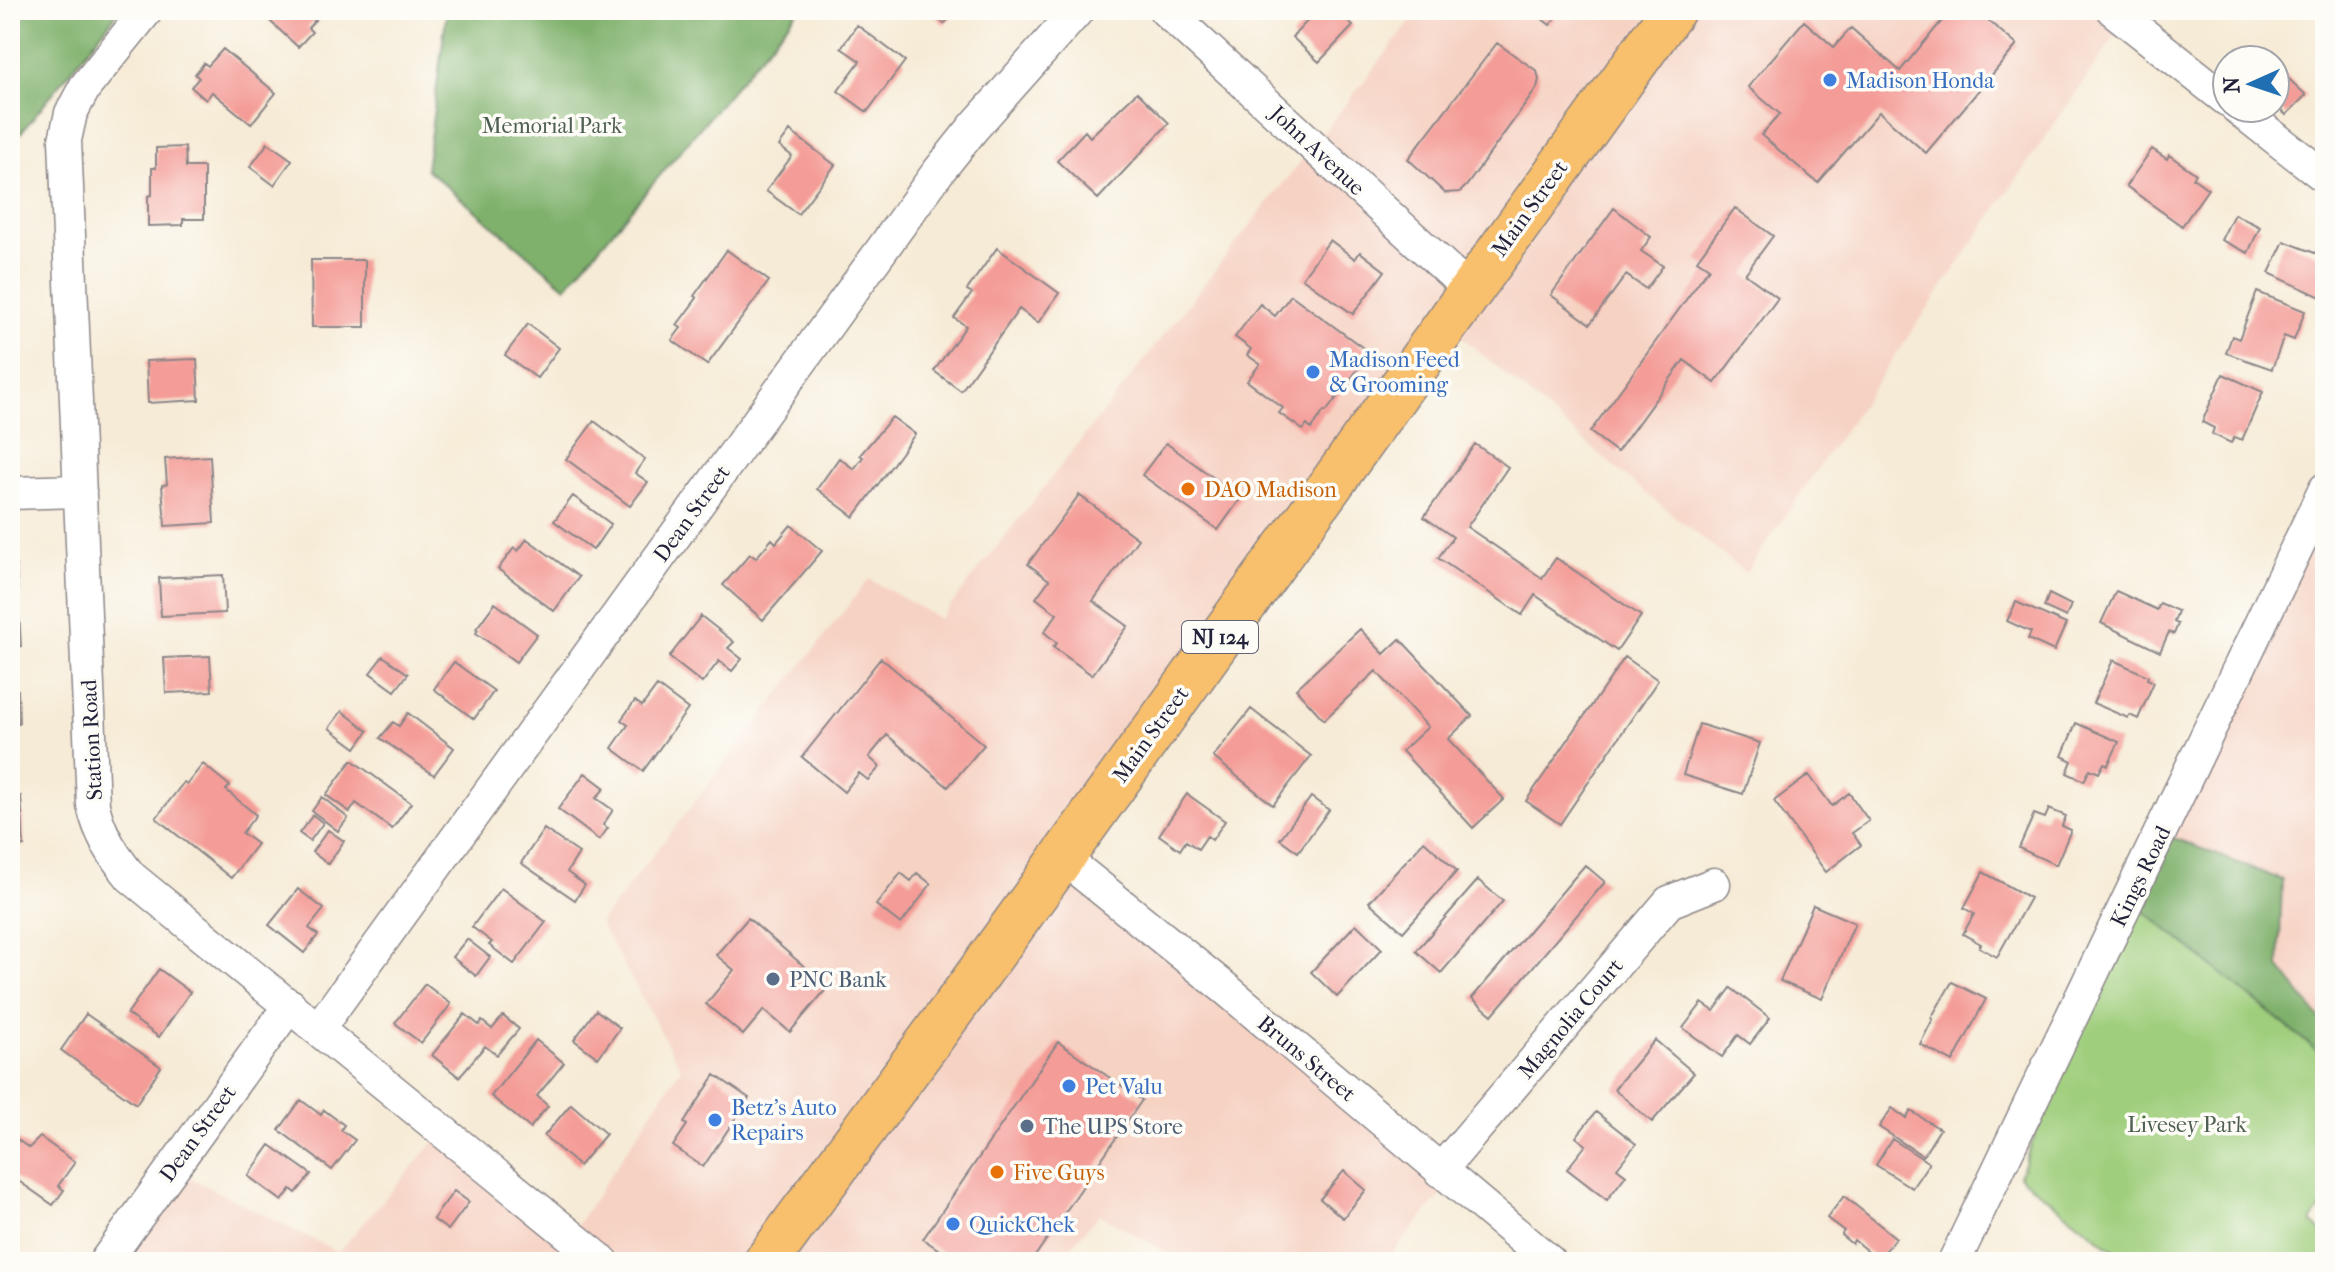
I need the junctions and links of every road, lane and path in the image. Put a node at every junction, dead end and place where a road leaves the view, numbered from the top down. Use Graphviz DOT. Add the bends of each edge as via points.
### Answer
graph roads {
  1 [pos="147,10"];
  2 [pos="1078,10"];
  3 [pos="1165,10"];
  4 [pos="1673,10"];
  5 [pos="2113,10"];
  6 [pos="2211,87"];
  7 [pos="2257,124"];
  8 [pos="2325,177"];
  9 [pos="1470,290"];
  10 [pos="2325,489"];
  11 [pos="80,491"];
  12 [pos="10,493"];
  13 [pos="1062,857"];
  14 [pos="1714,884"];
  15 [pos="290,1005"];
  16 [pos="319,1028"];
  17 [pos="1440,1171"];
  18 [pos="105,1262"];
  19 [pos="603,1262"];
  20 [pos="766,1262"];
  21 [pos="1550,1262"];
  22 [pos="1954,1262"];
  1 -- 11 [label="street, Station Road" via="85,87 65,140"];
  2 -- 16 [label="street, Dean Street" via="938,172"];
  3 -- 9 [label="street, John Avenue"];
  4 -- 9 [label="main road, Main Street / NJ 124"];
  5 -- 6 [label="street"];
  7 -- 8 [label="street"];
  9 -- 13 [label="main road, Main Street / NJ 124"];
  10 -- 22 [label="street, Kings Road"];
  11 -- 12 [label="street"];
  11 -- 15 [label="street, Station Road" via="95,818 109,850 131,877"];
  13 -- 17 [label="street, Bruns Street"];
  13 -- 20 [label="main road, Main Street / NJ 124"];
  14 -- 17 [label="street, Magnolia Court" via="1669,902"];
  15 -- 16 [label="street, Station Road"];
  15 -- 18 [label="street, Dean Street"];
  16 -- 19 [label="street, Station Road"];
  17 -- 21 [label="street, Bruns Street"];
}
